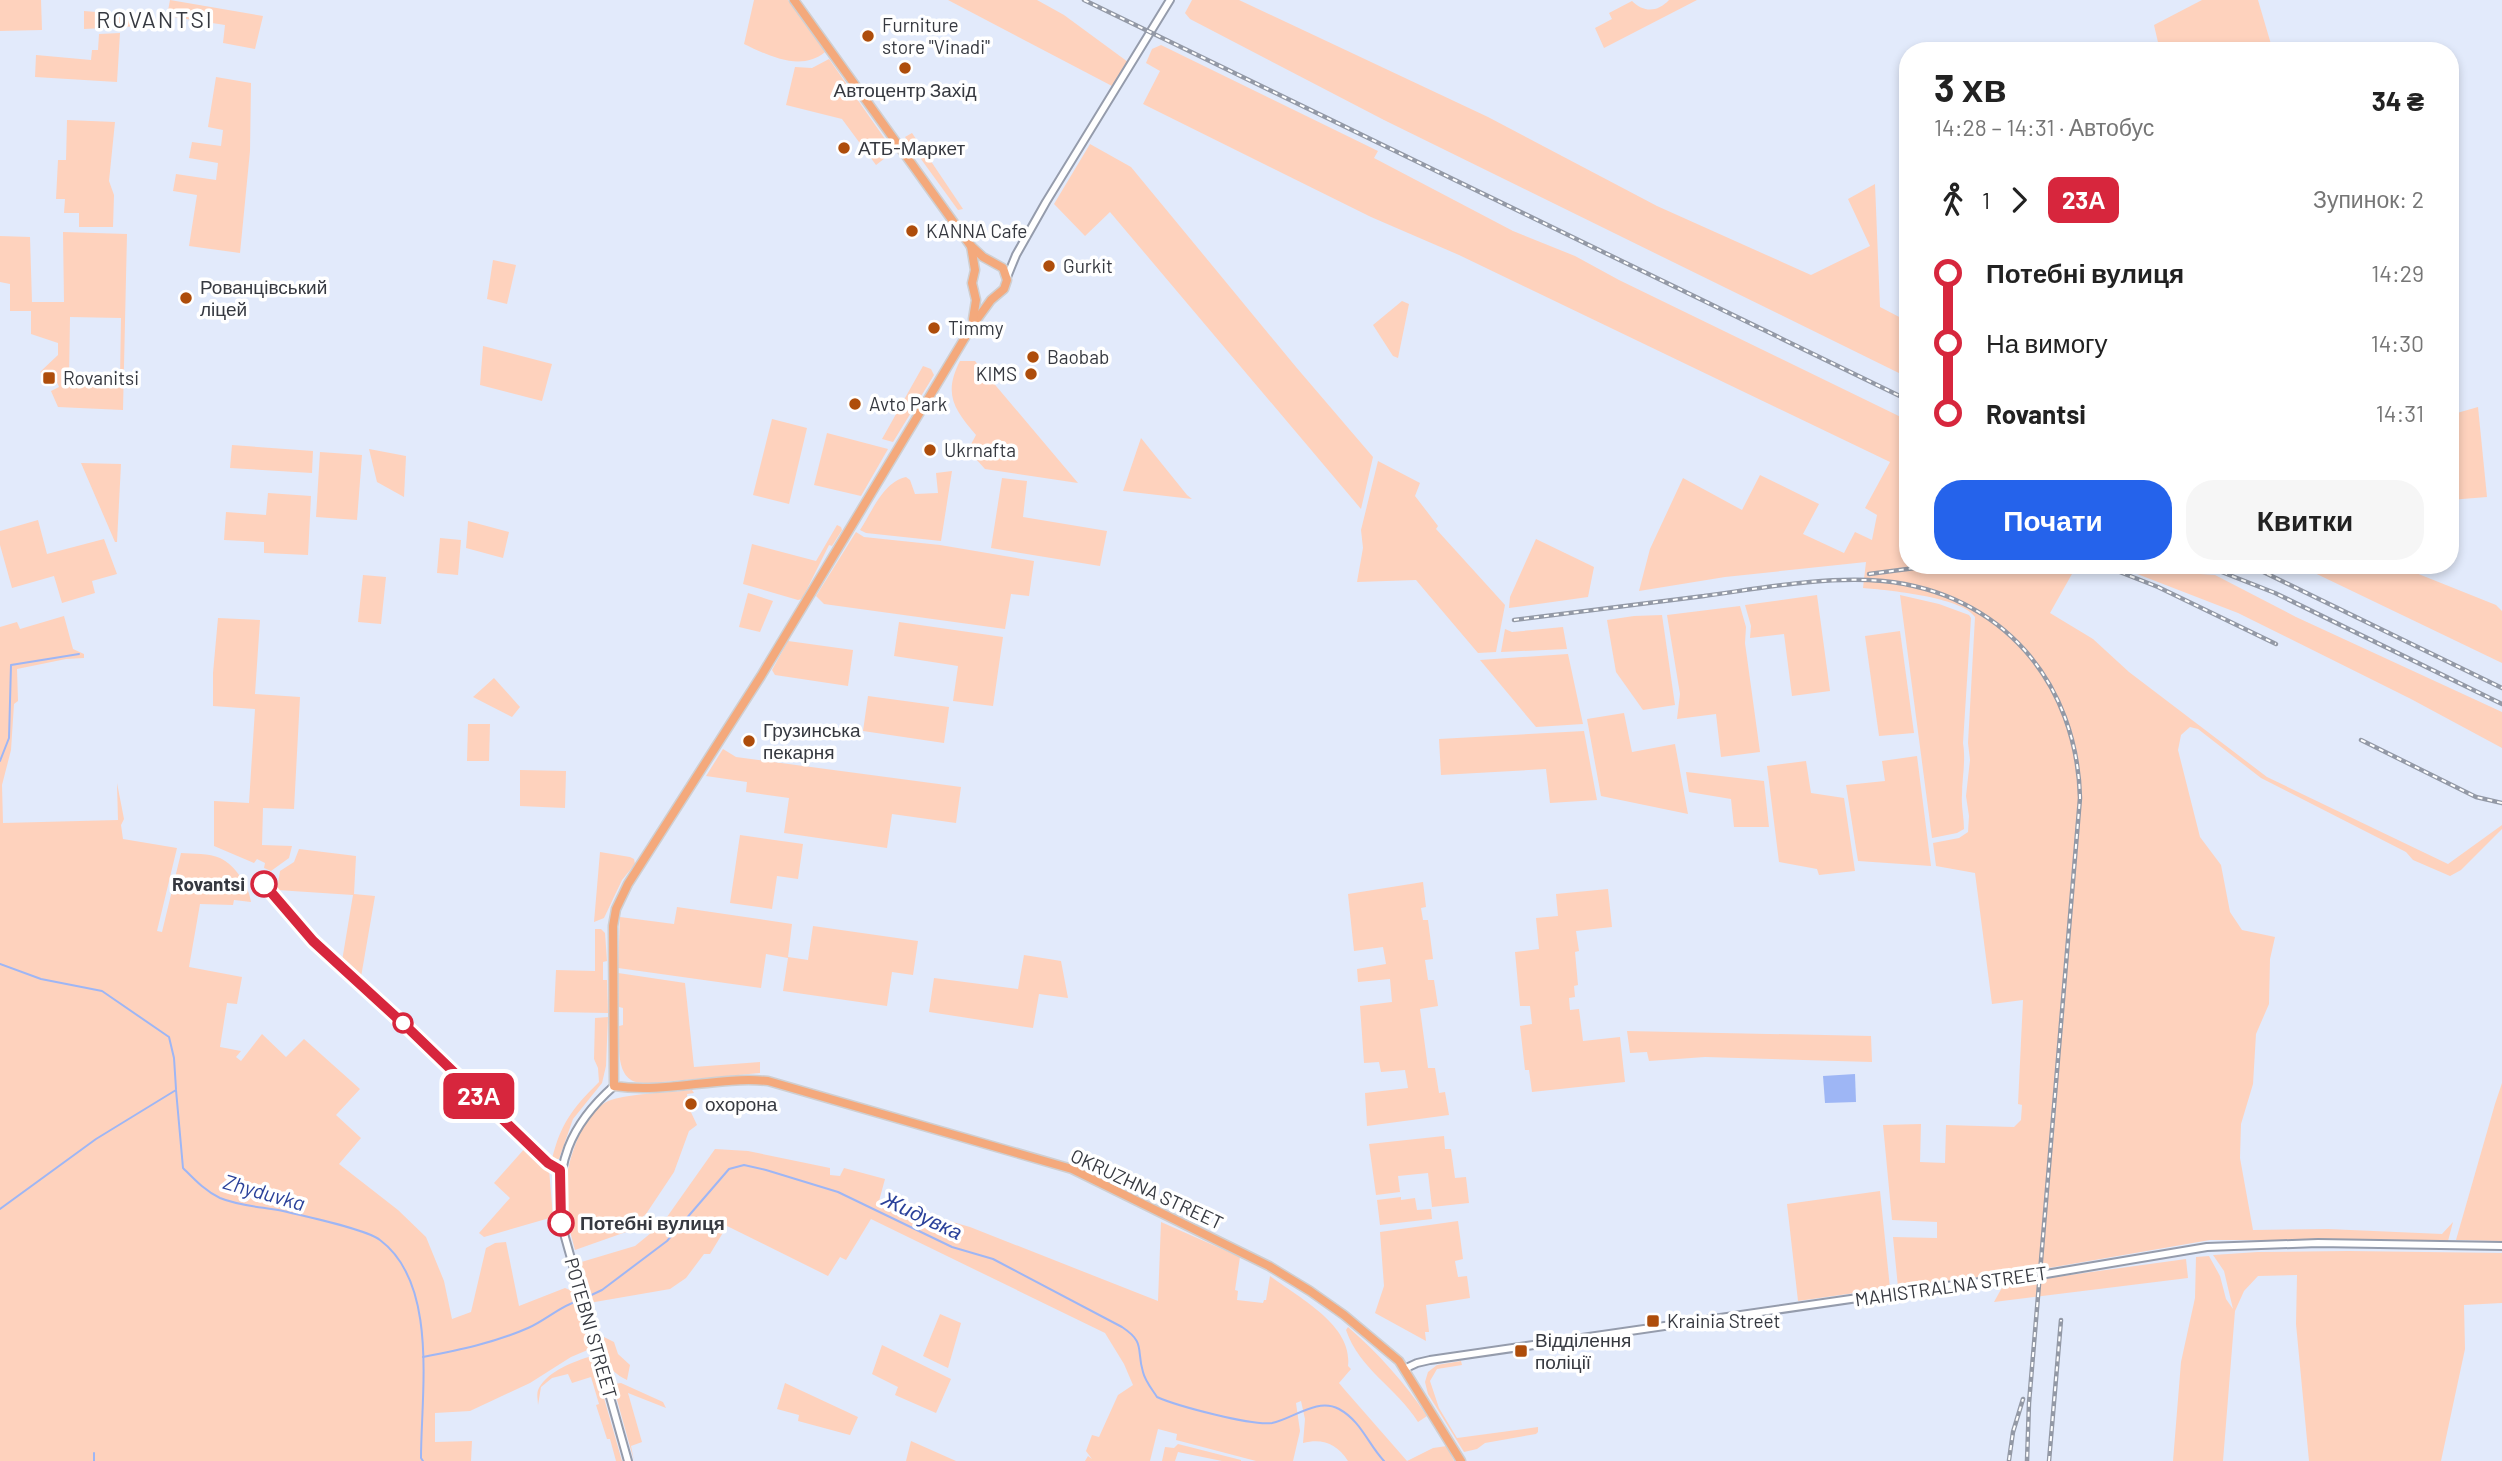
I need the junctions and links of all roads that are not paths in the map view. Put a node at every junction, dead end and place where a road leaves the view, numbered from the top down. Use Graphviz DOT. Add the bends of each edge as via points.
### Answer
graph roads {
  1 [pos="794,0"];
  2 [pos="1170,0"];
  3 [pos="970,245"];
  4 [pos="1016,255"];
  5 [pos="993,262"];
  6 [pos="975,270"];
  7 [pos="1007,277"];
  8 [pos="974,288"];
  9 [pos="996,296"];
  10 [pos="972,326"];
  11 [pos="614,1086"];
  12 [pos="2502,1246"];
  13 [pos="1404,1370"];
  14 [pos="628,1461"];
  15 [pos="1461,1461"];
  1 -- 3 [label="main road"];
  2 -- 4 [label="street"];
  3 -- 5 [label="main road"];
  3 -- 6 [label="main road"];
  4 -- 5 [label="street"];
  4 -- 7 [label="street"];
  5 -- 6 [label="main road" via="982,263"];
  5 -- 7 [label="main road"];
  6 -- 8 [label="main road"];
  7 -- 9 [label="main road"];
  8 -- 9 [label="main road" via="985,296"];
  8 -- 10 [label="main road"];
  9 -- 10 [label="main road"];
  10 -- 11 [label="main road" via="616,909"];
  11 -- 13 [label="main road, OKRUZHNA STREET" via="651,1090 731,1080 768,1081 1072,1169 1279,1272 1344,1315"];
  11 -- 14 [label="street, POTEBNI STREET" via="574,1133 560,1170 561,1223"];
  12 -- 13 [label="street, MAHISTRALNA STREET" via="2318,1243 2207,1247 2040,1275 1442,1358"];
  13 -- 15 [label="main road, OKRUZHNA STREET"];
}
